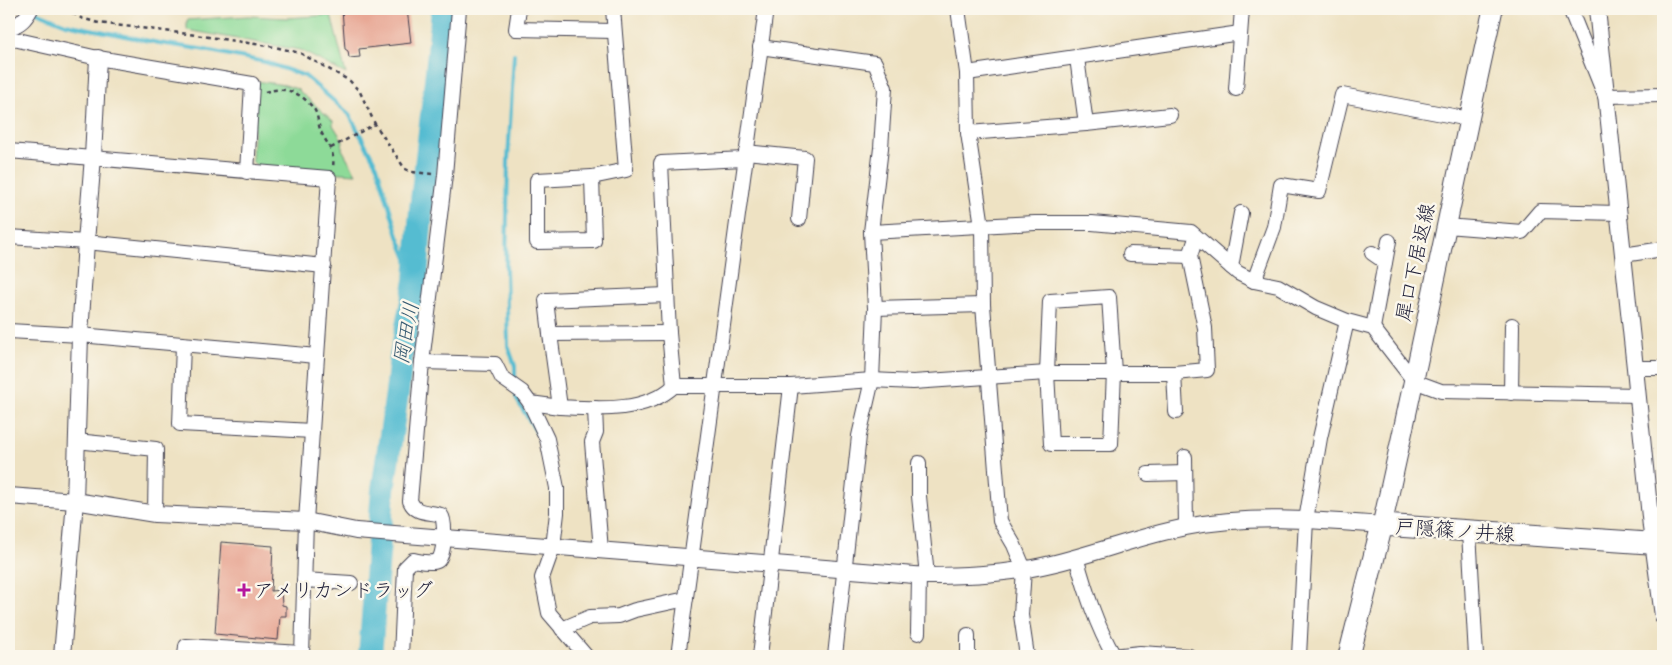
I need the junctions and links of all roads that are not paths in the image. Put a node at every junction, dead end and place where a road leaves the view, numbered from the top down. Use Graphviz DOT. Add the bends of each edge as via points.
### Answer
graph roads {
  1 [pos="459,9"];
  2 [pos="520,9"];
  3 [pos="613,9"];
  4 [pos="766,9"];
  5 [pos="958,9"];
  6 [pos="1242,9"];
  7 [pos="1493,9"];
  8 [pos="1570,9"];
  9 [pos="1596,9"];
  10 [pos="29,13"];
  11 [pos="9,27"];
  12 [pos="614,31"];
  13 [pos="1240,33"];
  14 [pos="9,38"];
  15 [pos="760,47"];
  16 [pos="98,58"];
  17 [pos="1077,58"];
  18 [pos="967,73"];
  19 [pos="1236,89"];
  20 [pos="1663,95"];
  21 [pos="1605,96"];
  22 [pos="1170,115"];
  23 [pos="1469,119"];
  24 [pos="1086,124"];
  25 [pos="968,133"];
  26 [pos="9,151"];
  27 [pos="745,155"];
  28 [pos="93,157"];
  29 [pos="246,172"];
  30 [pos="592,177"];
  31 [pos="1618,212"];
  32 [pos="1242,213"];
  33 [pos="799,219"];
  34 [pos="982,226"];
  35 [pos="1446,226"];
  36 [pos="871,232"];
  37 [pos="9,238"];
  38 [pos="1196,238"];
  39 [pos="1389,241"];
  40 [pos="86,242"];
  41 [pos="1663,249"];
  42 [pos="1372,253"];
  43 [pos="1130,254"];
  44 [pos="1623,255"];
  45 [pos="1190,256"];
  46 [pos="1385,262"];
  47 [pos="324,266"];
  48 [pos="1231,267"];
  49 [pos="1254,281"];
  50 [pos="667,295"];
  51 [pos="983,306"];
  52 [pos="875,308"];
  53 [pos="1347,321"];
  54 [pos="1512,325"];
  55 [pos="1374,328"];
  56 [pos="9,331"];
  57 [pos="669,333"];
  58 [pos="550,334"];
  59 [pos="80,335"];
  60 [pos="183,345"];
  61 [pos="317,356"];
  62 [pos="422,362"];
  63 [pos="1636,368"];
  64 [pos="1663,368"];
  65 [pos="1114,372"];
  66 [pos="1174,372"];
  67 [pos="1047,373"];
  68 [pos="988,377"];
  69 [pos="872,380"];
  70 [pos="1414,381"];
  71 [pos="674,386"];
  72 [pos="791,386"];
  73 [pos="713,387"];
  74 [pos="1511,393"];
  75 [pos="1638,395"];
  76 [pos="530,403"];
  77 [pos="560,407"];
  78 [pos="595,408"];
  79 [pos="1176,412"];
  80 [pos="312,432"];
  81 [pos="76,441"];
  82 [pos="1185,457"];
  83 [pos="919,462"];
  84 [pos="1186,473"];
  85 [pos="1148,474"];
  86 [pos="9,496"];
  87 [pos="75,501"];
  88 [pos="155,514"];
  89 [pos="1306,520"];
  90 [pos="306,521"];
  91 [pos="1382,525"];
  92 [pos="1186,527"];
  93 [pos="1469,532"];
  94 [pos="444,538"];
  95 [pos="1658,543"];
  96 [pos="552,546"];
  97 [pos="601,550"];
  98 [pos="1076,557"];
  99 [pos="692,558"];
  100 [pos="770,564"];
  101 [pos="844,570"];
  102 [pos="1024,570"];
  103 [pos="923,576"];
  104 [pos="304,580"];
  105 [pos="351,582"];
  106 [pos="686,600"];
  107 [pos="1663,616"];
  108 [pos="562,630"];
  109 [pos="918,633"];
  110 [pos="968,636"];
  111 [pos="302,655"];
  112 [pos="62,656"];
  113 [pos="185,656"];
  114 [pos="401,656"];
  115 [pos="586,656"];
  116 [pos="678,656"];
  117 [pos="760,656"];
  118 [pos="835,656"];
  119 [pos="968,656"];
  120 [pos="1026,656"];
  121 [pos="1114,656"];
  122 [pos="1189,656"];
  123 [pos="1299,656"];
  124 [pos="1349,656"];
  125 [pos="1476,656"];
  1 -- 62 [label="street" via="445,175"];
  2 -- 12 [label="street" via="516,29"];
  3 -- 12 [label="street"];
  4 -- 15 [label="street"];
  5 -- 18 [label="street"];
  6 -- 13 [label="street"];
  7 -- 23 [label="main road, 犀口下居返線"];
  8 -- 21 [label="street"];
  9 -- 21 [label="street"];
  10 -- 11 [label="street" via="19,24"];
  12 -- 30 [label="street" via="626,170"];
  13 -- 17 [label="street"];
  13 -- 19 [label="street"];
  14 -- 16 [label="street"];
  15 -- 27 [label="street"];
  15 -- 36 [label="street" via="876,63 885,88"];
  16 -- 28 [label="street"];
  16 -- 29 [label="street" via="252,84"];
  17 -- 18 [label="street"];
  17 -- 24 [label="street"];
  18 -- 25 [label="street"];
  20 -- 21 [label="street"];
  21 -- 31 [label="street"];
  22 -- 24 [label="street"];
  23 -- 35 [label="main road, 犀口下居返線"];
  23 -- 49 [label="street" via="1342,95 1318,191 1281,185 1274,227"];
  24 -- 25 [label="street"];
  25 -- 34 [label="street"];
  26 -- 28 [label="street"];
  27 -- 33 [label="street" via="805,158"];
  27 -- 50 [label="street" via="661,164"];
  27 -- 73 [label="street"];
  28 -- 29 [label="street"];
  28 -- 40 [label="street"];
  29 -- 47 [label="street" via="329,178"];
  30 -- 30 [label="street" via="537,180 538,242 594,241"];
  31 -- 35 [label="street" via="1540,211 1522,232"];
  31 -- 44 [label="street"];
  32 -- 48 [label="street"];
  34 -- 36 [label="street"];
  34 -- 38 [label="street" via="1092,223 1191,232"];
  34 -- 51 [label="street"];
  35 -- 70 [label="main road, 犀口下居返線"];
  36 -- 52 [label="street"];
  37 -- 40 [label="street"];
  38 -- 45 [label="street"];
  38 -- 48 [label="street"];
  39 -- 46 [label="street"];
  40 -- 47 [label="street"];
  40 -- 59 [label="street"];
  41 -- 44 [label="street"];
  42 -- 46 [label="street"];
  43 -- 45 [label="street"];
  44 -- 63 [label="street"];
  45 -- 66 [label="street" via="1205,328 1207,370"];
  46 -- 55 [label="street"];
  47 -- 61 [label="street"];
  48 -- 49 [label="street"];
  49 -- 53 [label="street" via="1278,286"];
  50 -- 57 [label="street"];
  50 -- 58 [label="street" via="546,300"];
  51 -- 52 [label="street"];
  51 -- 68 [label="street"];
  52 -- 69 [label="street"];
  53 -- 55 [label="street"];
  53 -- 89 [label="street" via="1320,438"];
  54 -- 74 [label="street"];
  55 -- 70 [label="street"];
  56 -- 59 [label="street"];
  57 -- 58 [label="street"];
  57 -- 71 [label="street"];
  58 -- 77 [label="street"];
  59 -- 60 [label="street"];
  59 -- 81 [label="street"];
  60 -- 61 [label="street"];
  60 -- 80 [label="street" via="180,424"];
  61 -- 80 [label="street"];
  62 -- 76 [label="street" via="495,364 502,378 522,392"];
  62 -- 94 [label="street" via="410,501 418,511 441,515 445,523"];
  63 -- 64 [label="street"];
  63 -- 75 [label="street"];
  65 -- 66 [label="street"];
  65 -- 67 [label="street"];
  65 -- 67 [label="street" via="1111,444 1051,444"];
  65 -- 67 [label="street" via="1109,297 1050,301"];
  66 -- 79 [label="street"];
  67 -- 68 [label="street"];
  68 -- 69 [label="street" via="913,382"];
  68 -- 102 [label="street" via="1000,521"];
  69 -- 72 [label="street"];
  69 -- 101 [label="street" via="859,436"];
  70 -- 74 [label="street" via="1441,391"];
  70 -- 91 [label="main road, 犀口下居返線"];
  71 -- 73 [label="street"];
  71 -- 78 [label="street" via="653,400 629,406"];
  72 -- 73 [label="street"];
  72 -- 100 [label="street"];
  73 -- 99 [label="street"];
  74 -- 75 [label="street"];
  75 -- 95 [label="street"];
  76 -- 77 [label="street"];
  76 -- 96 [label="street" via="547,439 557,488"];
  77 -- 78 [label="street"];
  78 -- 97 [label="street" via="596,432 592,442"];
  80 -- 90 [label="street"];
  81 -- 87 [label="street"];
  81 -- 88 [label="street" via="156,449"];
  82 -- 84 [label="street"];
  83 -- 103 [label="street"];
  84 -- 85 [label="street"];
  84 -- 92 [label="street"];
  86 -- 87 [label="street"];
  87 -- 88 [label="street"];
  87 -- 112 [label="street"];
  88 -- 90 [label="street"];
  89 -- 91 [label="street"];
  89 -- 92 [label="street" via="1230,521"];
  89 -- 123 [label="street"];
  90 -- 94 [label="street" via="356,531"];
  90 -- 104 [label="street"];
  91 -- 93 [label="main road, 戸隠篠ノ井線"];
  91 -- 124 [label="main road, 戸隠篠ノ井線"];
  92 -- 98 [label="street"];
  93 -- 95 [label="main road, 戸隠篠ノ井線"];
  93 -- 125 [label="street"];
  94 -- 96 [label="street"];
  94 -- 114 [label="street" via="441,557 437,561 413,560 405,568"];
  95 -- 107 [label="street"];
  96 -- 97 [label="street"];
  96 -- 108 [label="street" via="542,578 549,613"];
  97 -- 99 [label="street"];
  98 -- 102 [label="street"];
  98 -- 121 [label="street" via="1090,606"];
  99 -- 100 [label="street"];
  99 -- 106 [label="street"];
  100 -- 101 [label="street"];
  100 -- 117 [label="street"];
  101 -- 103 [label="street"];
  101 -- 118 [label="street"];
  102 -- 103 [label="street"];
  102 -- 120 [label="street" via="1021,615"];
  103 -- 109 [label="street"];
  104 -- 105 [label="street"];
  104 -- 111 [label="street"];
  106 -- 108 [label="street" via="619,616 590,618"];
  106 -- 116 [label="street"];
  108 -- 115 [label="street"];
  110 -- 119 [label="street"];
  111 -- 113 [label="street" via="186,646"];
  121 -- 122 [label="street" via="1140,653"];
}
